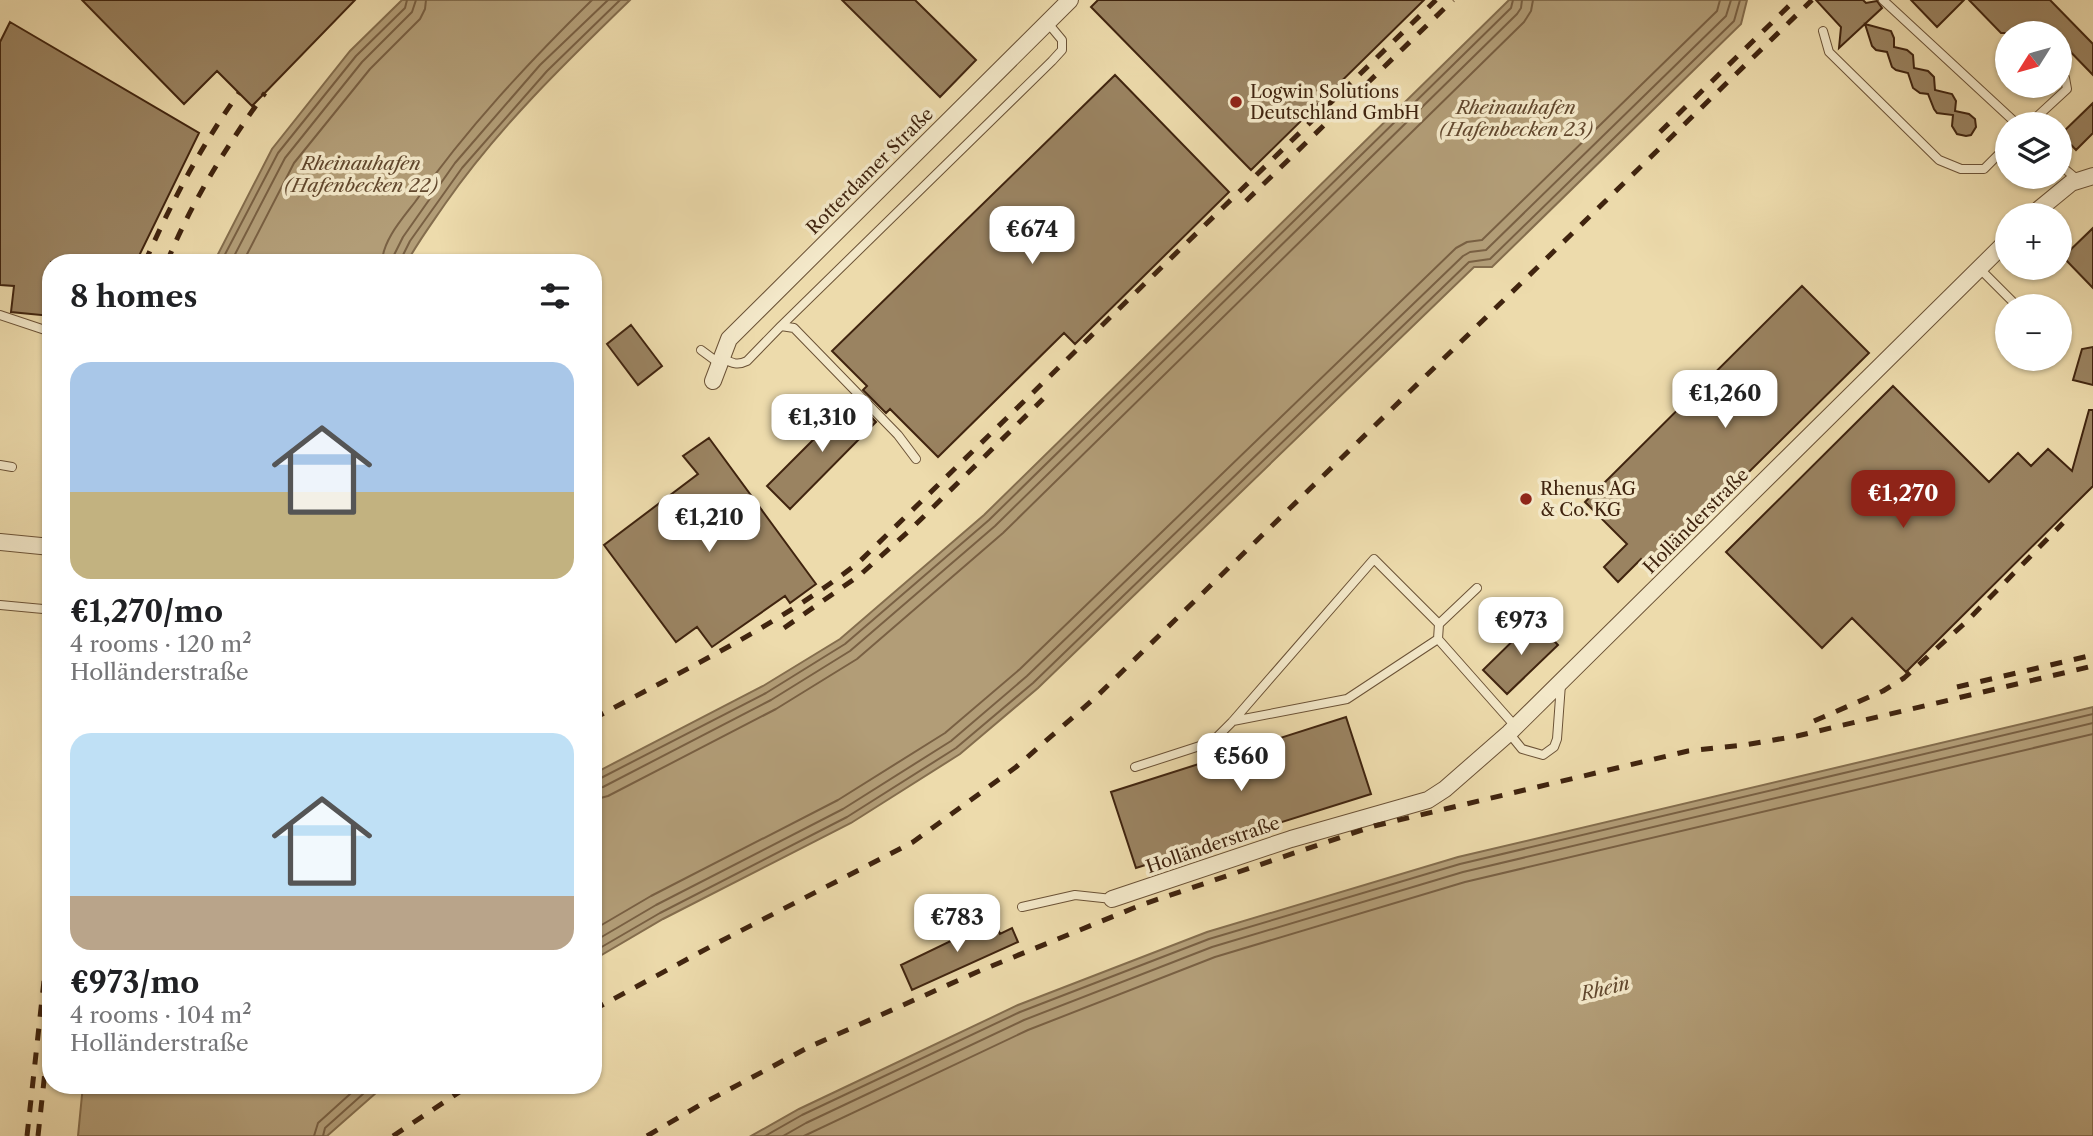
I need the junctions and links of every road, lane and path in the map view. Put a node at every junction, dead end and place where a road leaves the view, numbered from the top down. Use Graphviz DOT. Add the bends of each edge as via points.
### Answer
graph roads {
  1 [pos="1070,0"];
  2 [pos="1883,0"];
  3 [pos="1047,22"];
  4 [pos="1823,31"];
  5 [pos="2057,98"];
  6 [pos="2004,112"];
  7 [pos="2042,112"];
  8 [pos="1995,158"];
  9 [pos="2085,178"];
  10 [pos="2046,203"];
  11 [pos="1995,253"];
  12 [pos="1979,268"];
  13 [pos="2005,294"];
  14 [pos="0,315"];
  15 [pos="781,326"];
  16 [pos="42,329"];
  17 [pos="701,350"];
  18 [pos="721,361"];
  19 [pos="713,381"];
  20 [pos="916,458"];
  21 [pos="0,466"];
  22 [pos="12,467"];
  23 [pos="0,542"];
  24 [pos="42,546"];
  25 [pos="1477,588"];
  26 [pos="0,605"];
  27 [pos="42,608"];
  28 [pos="1439,624"];
  29 [pos="1438,639"];
  30 [pos="1561,682"];
  31 [pos="1233,721"];
  32 [pos="1512,730"];
  33 [pos="1135,767"];
  34 [pos="1112,899"];
  35 [pos="1022,907"];
  1 -- 3 [label="street, Rotterdamer Straße"];
  2 -- 6 [label="lane"];
  3 -- 15 [label="lane" via="1062,40 1062,50"];
  3 -- 18 [label="street, Rotterdamer Straße" via="729,339"];
  4 -- 8 [label="lane" via="1829,52 1939,160 1961,169 1984,169"];
  5 -- 7 [label="lane"];
  9 -- 10 [label="street"];
  11 -- 12 [label="street, Holländerstraße"];
  12 -- 13 [label="lane"];
  12 -- 30 [label="street, Holländerstraße"];
  14 -- 16 [label="lane"];
  15 -- 18 [label="lane" via="747,361"];
  15 -- 20 [label="lane" via="794,328 810,343"];
  17 -- 18 [label="lane"];
  18 -- 19 [label="street, Rotterdamer Straße"];
  21 -- 22 [label="lane"];
  23 -- 24 [label="street"];
  25 -- 28 [label="lane"];
  26 -- 27 [label="lane"];
  28 -- 29 [label="lane"];
  28 -- 31 [label="lane" via="1374,559"];
  29 -- 31 [label="lane" via="1347,699"];
  29 -- 32 [label="lane"];
  30 -- 32 [label="street, Holländerstraße"];
  30 -- 32 [label="lane" via="1557,739 1550,751 1543,755 1522,749"];
  31 -- 33 [label="lane" via="1212,742"];
  32 -- 34 [label="street, Holländerstraße" via="1427,800 1291,839"];
  34 -- 35 [label="lane" via="1075,895"];
}
